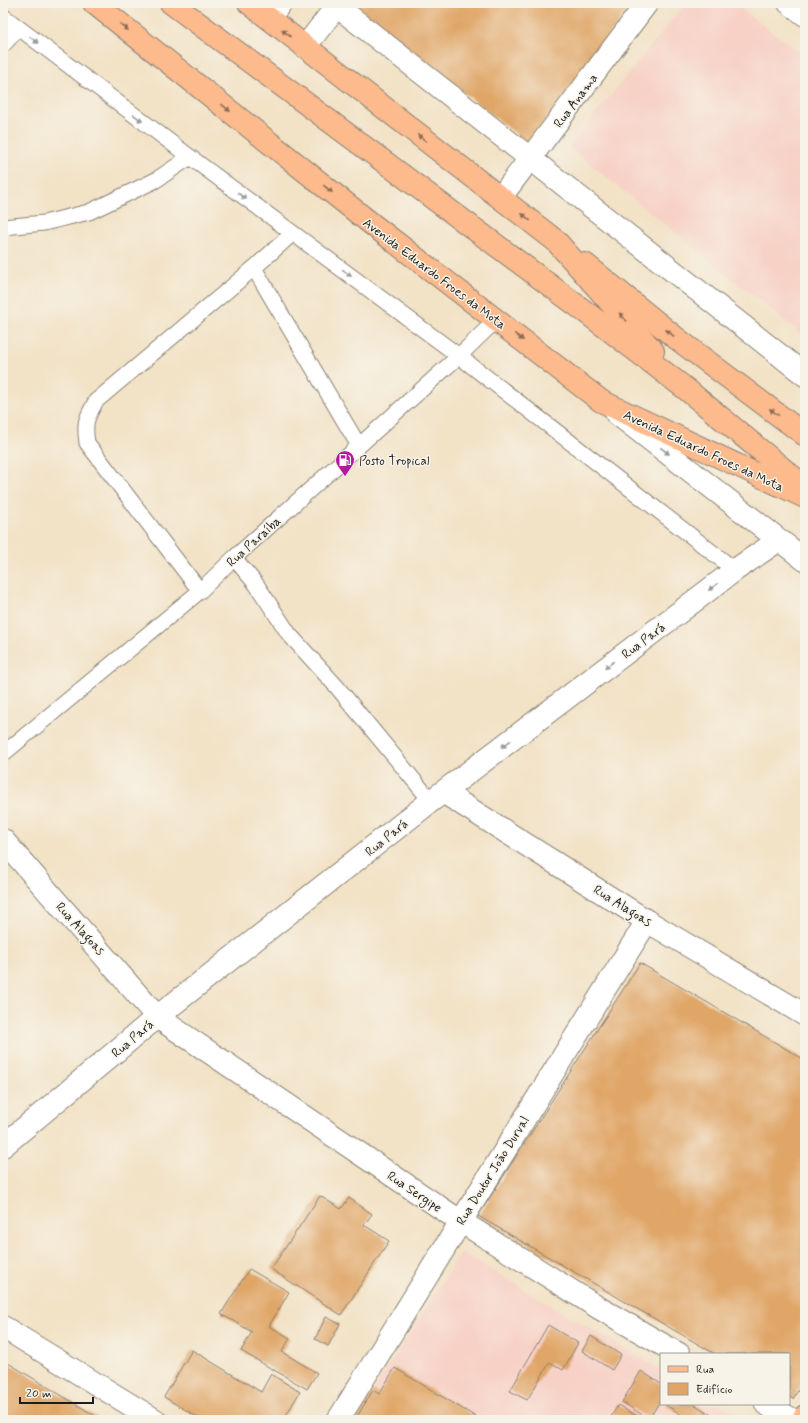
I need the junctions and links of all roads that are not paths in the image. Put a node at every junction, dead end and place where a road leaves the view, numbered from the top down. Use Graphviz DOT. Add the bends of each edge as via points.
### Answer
graph roads {
  1 [pos="94,3"];
  2 [pos="171,3"];
  3 [pos="249,3"];
  4 [pos="647,3"];
  5 [pos="789,3"];
  6 [pos="336,4"];
  7 [pos="275,11"];
  8 [pos="805,15"];
  9 [pos="3,16"];
  10 [pos="19,28"];
  11 [pos="3,45"];
  12 [pos="305,47"];
  13 [pos="190,157"];
  14 [pos="531,158"];
  15 [pos="501,197"];
  16 [pos="3,227"];
  17 [pos="293,233"];
  18 [pos="556,241"];
  19 [pos="254,268"];
  20 [pos="496,320"];
  21 [pos="459,356"];
  22 [pos="805,375"];
  23 [pos="686,389"];
  24 [pos="601,401"];
  25 [pos="805,435"];
  26 [pos="359,446"];
  27 [pos="805,487"];
  28 [pos="805,497"];
  29 [pos="779,540"];
  30 [pos="234,558"];
  31 [pos="805,560"];
  32 [pos="735,570"];
  33 [pos="200,591"];
  34 [pos="3,754"];
  35 [pos="437,796"];
  36 [pos="3,840"];
  37 [pos="647,921"];
  38 [pos="805,1014"];
  39 [pos="157,1017"];
  40 [pos="3,1146"];
  41 [pos="460,1221"];
  42 [pos="3,1327"];
  43 [pos="677,1353"];
  44 [pos="768,1405"];
  45 [pos="805,1416"];
  46 [pos="155,1420"];
  47 [pos="338,1420"];
  48 [pos="793,1420"];
  49 [pos="803,1420"];
  1 -- 20 [label="main road, Avenida Eduardo Froes da Mota, one-way" via="372,225"];
  2 -- 23 [label="main road, Avenida Eduardo Froes da Mota"];
  3 -- 7 [label="main road"];
  4 -- 14 [label="street, Rua Anama"];
  5 -- 8 [label="street"];
  6 -- 12 [label="street"];
  6 -- 14 [label="street"];
  12 -- 7 [label="main road, one-way"];
  9 -- 10 [label="lane"];
  10 -- 11 [label="lane"];
  10 -- 13 [label="lane, one-way"];
  15 -- 12 [label="main road, one-way"];
  13 -- 16 [label="lane" via="156,180 89,212 44,223"];
  13 -- 17 [label="lane, one-way"];
  14 -- 15 [label="street, Rua Anama"];
  14 -- 22 [label="street"];
  18 -- 15 [label="main road, one-way"];
  17 -- 19 [label="lane"];
  17 -- 21 [label="lane, one-way"];
  23 -- 18 [label="main road, one-way"];
  25 -- 18 [label="main road, one-way" via="676,338"];
  19 -- 26 [label="lane"];
  19 -- 33 [label="lane" via="96,401 85,426 87,443"];
  20 -- 21 [label="lane, Rua Paraíba"];
  20 -- 24 [label="main road, Avenida Eduardo Froes da Mota, one-way"];
  21 -- 26 [label="lane, Rua Paraíba"];
  21 -- 32 [label="lane"];
  23 -- 27 [label="main road, Avenida Eduardo Froes da Mota"];
  24 -- 28 [label="main road, Avenida Eduardo Froes da Mota"];
  24 -- 29 [label="street, one-way"];
  26 -- 30 [label="lane, Rua Paraíba"];
  29 -- 31 [label="street"];
  29 -- 32 [label="street, Rua Pará"];
  30 -- 33 [label="lane, Rua Paraíba"];
  30 -- 35 [label="lane" via="256,584 289,634"];
  32 -- 35 [label="street, Rua Pará, one-way"];
  33 -- 34 [label="lane, Rua Paraíba"];
  35 -- 37 [label="street, Rua Alagoas"];
  35 -- 39 [label="street, Rua Pará"];
  36 -- 39 [label="street, Rua Alagoas"];
  37 -- 38 [label="street, Rua Alagoas"];
  37 -- 41 [label="street, Rua Doutor João Durval"];
  39 -- 40 [label="street, Rua Pará"];
  39 -- 41 [label="street, Rua Sergipe"];
  41 -- 43 [label="street, Rua Sergipe" via="599,1308"];
  41 -- 47 [label="street, Rua Doutor João Durval"];
  42 -- 46 [label="street"];
  44 -- 48 [label="street"];
  45 -- 49 [label="main road"];
}
